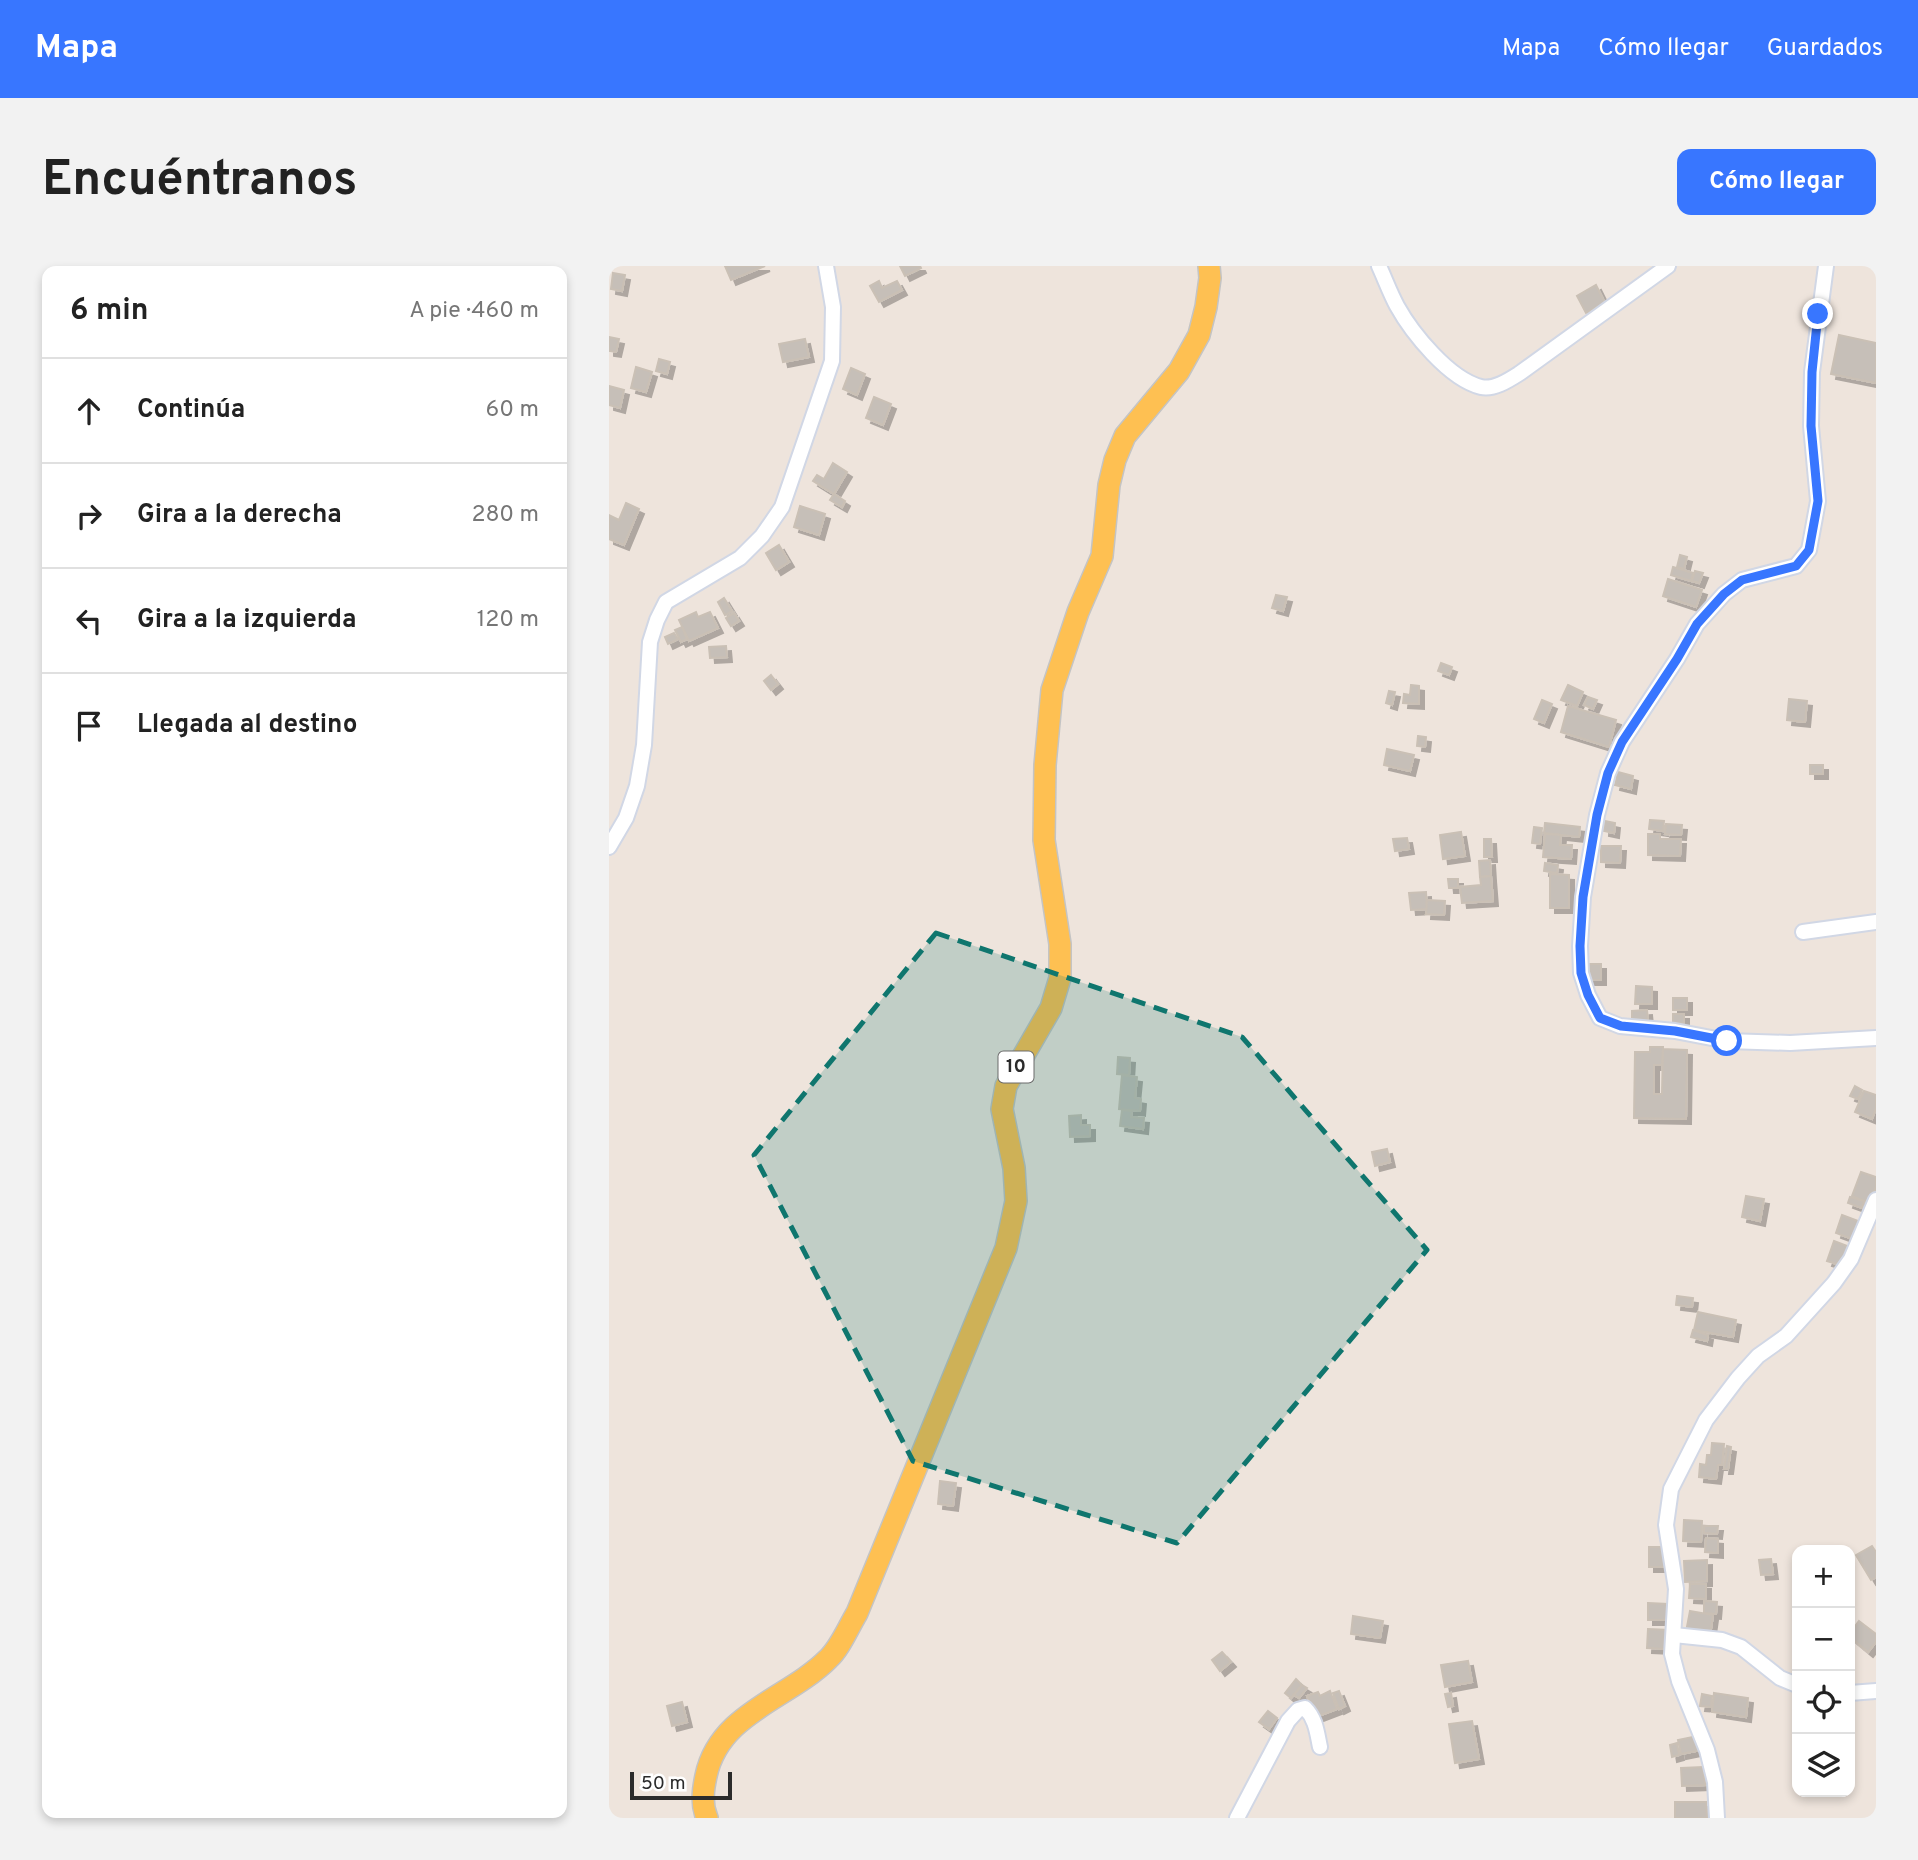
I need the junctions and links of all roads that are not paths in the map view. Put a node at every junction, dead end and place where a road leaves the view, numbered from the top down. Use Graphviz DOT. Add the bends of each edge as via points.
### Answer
graph roads {
  1 [pos="826,266"];
  2 [pos="1209,266"];
  3 [pos="1379,266"];
  4 [pos="1668,266"];
  5 [pos="1826,266"];
  6 [pos="609,847"];
  7 [pos="1876,922"];
  8 [pos="1803,932"];
  9 [pos="1876,1038"];
  10 [pos="1876,1200"];
  11 [pos="1674,1635"];
  12 [pos="1792,1683"];
  13 [pos="1876,1690"];
  14 [pos="1855,1692"];
  15 [pos="1320,1747"];
  16 [pos="707,1818"];
  17 [pos="1237,1818"];
  18 [pos="1717,1818"];
  1 -- 6 [label="street" via="833,307 832,360 782,507 740,558 666,602 650,642 637,786"];
  2 -- 16 [label="main road, 10" via="1199,335 1179,371 1125,436 1115,460 1102,556 1077,612 1052,690 1044,840 1060,944 1060,978 1051,1008 1006,1087 1002,1109 1016,1201 1006,1248 857,1613 830,1658 748,1713 722,1739 707,1767 702,1792"];
  3 -- 4 [label="street" via="1412,330 1458,376 1482,388 1503,384 1520,373"];
  5 -- 9 [label="street" via="1812,372 1811,426 1818,501 1809,550 1796,566 1742,580 1724,594 1697,624 1622,742 1597,815 1583,897 1581,973 1600,1018 1621,1026 1727,1041"];
  7 -- 8 [label="street"];
  10 -- 11 [label="street" via="1851,1259 1834,1283 1786,1336 1738,1378 1706,1420 1671,1489 1666,1525 1676,1589"];
  11 -- 12 [label="street" via="1722,1640 1741,1647"];
  11 -- 18 [label="street" via="1672,1654 1707,1750"];
  13 -- 14 [label="street"];
  15 -- 17 [label="street" via="1309,1712 1298,1710"];
}
